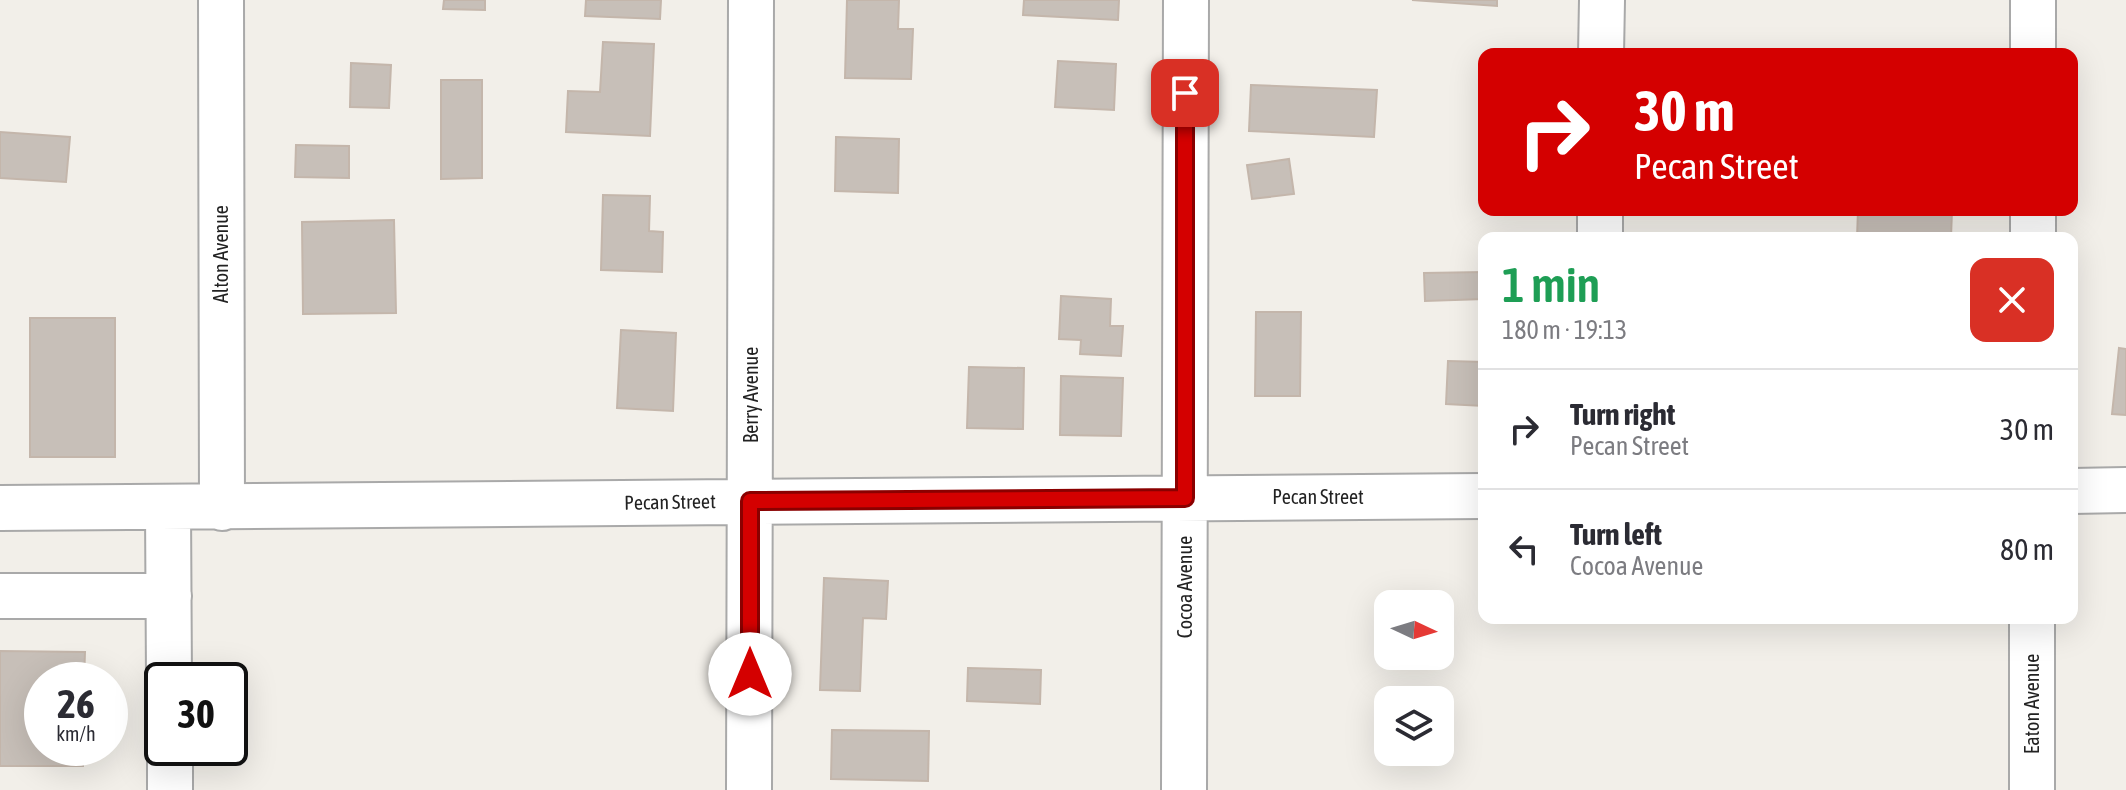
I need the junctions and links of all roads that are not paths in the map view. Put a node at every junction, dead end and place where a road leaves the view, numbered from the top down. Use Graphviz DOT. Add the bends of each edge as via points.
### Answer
graph roads {
  1 [pos="221,0"];
  2 [pos="751,0"];
  3 [pos="1186,0"];
  4 [pos="1602,0"];
  5 [pos="2033,0"];
  6 [pos="1601,48"];
  7 [pos="2033,48"];
  8 [pos="2126,490"];
  9 [pos="2078,491"];
  10 [pos="1478,496"];
  11 [pos="1185,498"];
  12 [pos="750,501"];
  13 [pos="0,508"];
  14 [pos="168,508"];
  15 [pos="222,508"];
  16 [pos="0,596"];
  17 [pos="169,596"];
  18 [pos="2032,624"];
  19 [pos="169,662"];
  20 [pos="170,766"];
  21 [pos="170,790"];
  22 [pos="749,790"];
  23 [pos="1184,790"];
  24 [pos="2032,790"];
  1 -- 15 [label="street, Alton Avenue"];
  2 -- 12 [label="street, Berry Avenue"];
  3 -- 11 [label="street, Cocoa Avenue"];
  4 -- 6 [label="street"];
  5 -- 7 [label="street"];
  8 -- 9 [label="street"];
  10 -- 11 [label="street, Pecan Street"];
  11 -- 12 [label="street, Pecan Street"];
  11 -- 23 [label="street, Cocoa Avenue"];
  12 -- 15 [label="street, Pecan Street"];
  12 -- 22 [label="street, Berry Avenue"];
  13 -- 14 [label="street, Pecan Street"];
  14 -- 15 [label="street, Pecan Street"];
  14 -- 17 [label="street"];
  16 -- 17 [label="street"];
  17 -- 19 [label="street"];
  18 -- 24 [label="street, Eaton Avenue"];
  20 -- 21 [label="street"];
}
